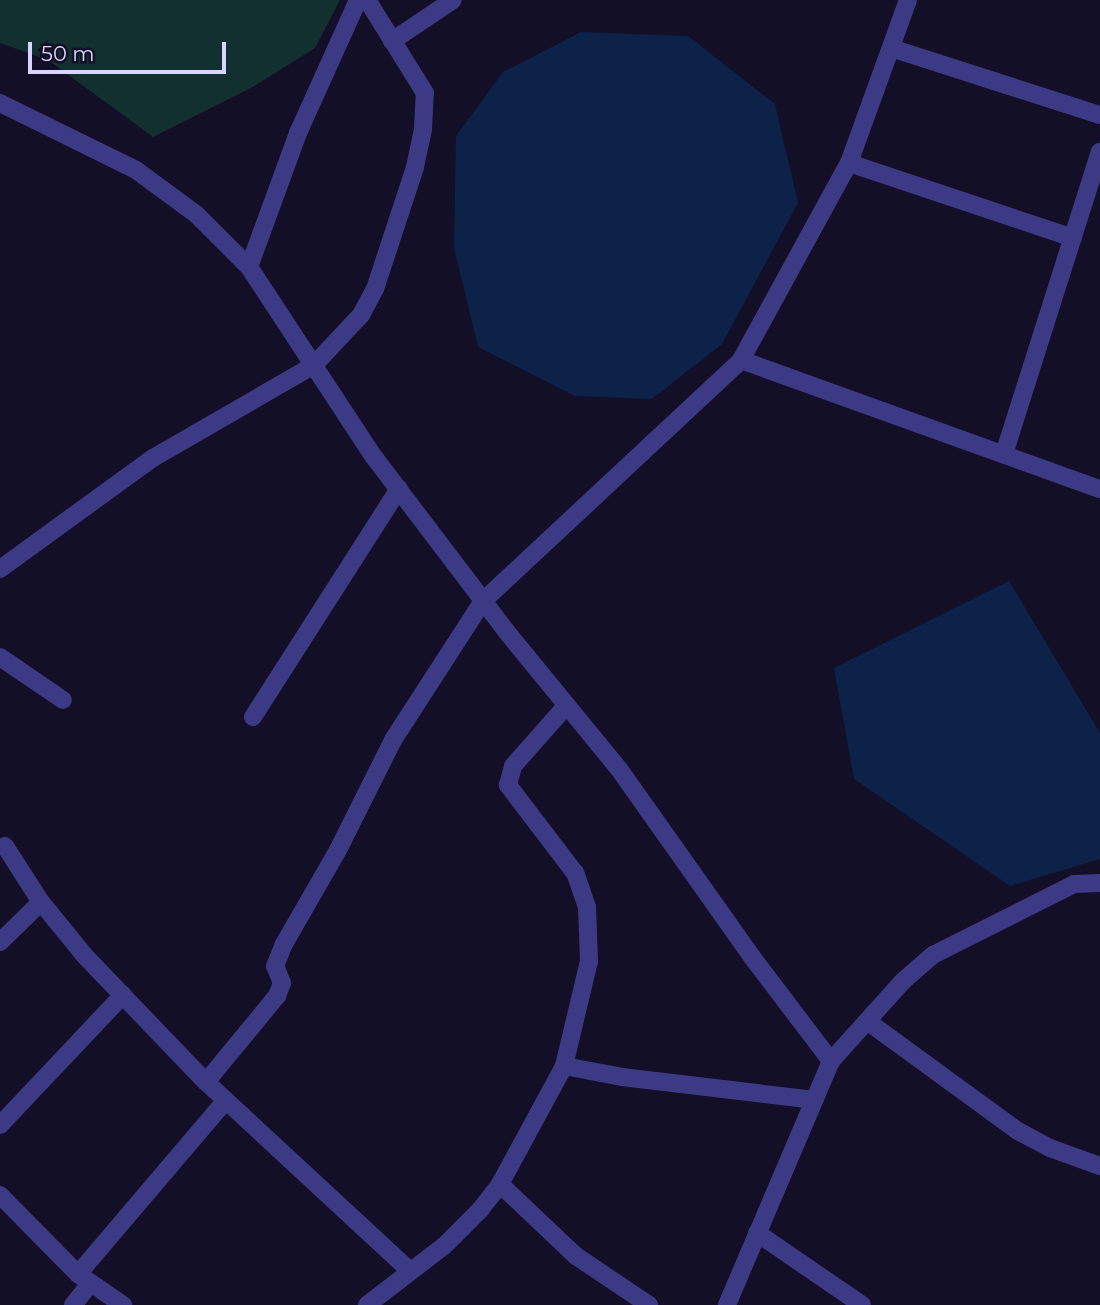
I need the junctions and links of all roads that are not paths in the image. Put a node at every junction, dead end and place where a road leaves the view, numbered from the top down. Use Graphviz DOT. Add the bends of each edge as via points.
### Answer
graph roads {
  1 [pos="358,0"];
  2 [pos="367,0"];
  3 [pos="453,0"];
  4 [pos="908,0"];
  5 [pos="393,41"];
  6 [pos="891,48"];
  7 [pos="0,103"];
  8 [pos="1100,115"];
  9 [pos="1100,152"];
  10 [pos="849,163"];
  11 [pos="1073,238"];
  12 [pos="249,267"];
  13 [pos="741,360"];
  14 [pos="314,365"];
  15 [pos="1004,454"];
  16 [pos="399,489"];
  17 [pos="1100,489"];
  18 [pos="0,569"];
  19 [pos="484,601"];
  20 [pos="0,657"];
  21 [pos="63,700"];
  22 [pos="567,705"];
  23 [pos="253,717"];
  24 [pos="5,846"];
  25 [pos="1100,883"];
  26 [pos="41,902"];
  27 [pos="0,942"];
  28 [pos="123,995"];
  29 [pos="867,1021"];
  30 [pos="831,1061"];
  31 [pos="564,1066"];
  32 [pos="206,1082"];
  33 [pos="226,1100"];
  34 [pos="815,1100"];
  35 [pos="0,1125"];
  36 [pos="1100,1166"];
  37 [pos="500,1184"];
  38 [pos="0,1195"];
  39 [pos="757,1233"];
  40 [pos="410,1271"];
  41 [pos="84,1279"];
  42 [pos="73,1305"];
  43 [pos="123,1305"];
  44 [pos="367,1305"];
  45 [pos="649,1305"];
  46 [pos="727,1305"];
  47 [pos="862,1305"];
  1 -- 12 [label="street" via="298,133"];
  2 -- 5 [label="street"];
  3 -- 5 [label="street"];
  4 -- 6 [label="street"];
  5 -- 14 [label="street" via="425,93 415,167 375,289 361,315"];
  6 -- 8 [label="street"];
  6 -- 10 [label="street"];
  7 -- 12 [label="street" via="136,170 197,215"];
  9 -- 11 [label="street"];
  10 -- 11 [label="street"];
  10 -- 13 [label="street"];
  11 -- 15 [label="street"];
  12 -- 14 [label="street"];
  13 -- 15 [label="street"];
  13 -- 19 [label="street"];
  14 -- 16 [label="street"];
  14 -- 18 [label="street" via="153,458"];
  15 -- 17 [label="street"];
  16 -- 19 [label="street"];
  16 -- 23 [label="street"];
  19 -- 22 [label="street"];
  19 -- 32 [label="street" via="393,740 284,944 275,966 282,984 277,996"];
  20 -- 21 [label="street"];
  22 -- 30 [label="street" via="619,769"];
  22 -- 31 [label="street" via="513,766 508,785 575,873 587,907 589,961"];
  24 -- 26 [label="street"];
  25 -- 29 [label="street" via="1074,884 933,955"];
  26 -- 27 [label="street"];
  26 -- 28 [label="street"];
  28 -- 32 [label="street"];
  28 -- 35 [label="street"];
  29 -- 30 [label="street"];
  29 -- 36 [label="street" via="1018,1131"];
  30 -- 34 [label="street"];
  31 -- 34 [label="street"];
  31 -- 37 [label="street"];
  32 -- 33 [label="street"];
  33 -- 40 [label="street"];
  33 -- 41 [label="street"];
  34 -- 39 [label="street"];
  37 -- 40 [label="street" via="444,1245"];
  37 -- 45 [label="street" via="576,1256"];
  38 -- 41 [label="street"];
  39 -- 46 [label="street"];
  39 -- 47 [label="street"];
  40 -- 44 [label="street"];
  41 -- 42 [label="street"];
  41 -- 43 [label="street"];
}
